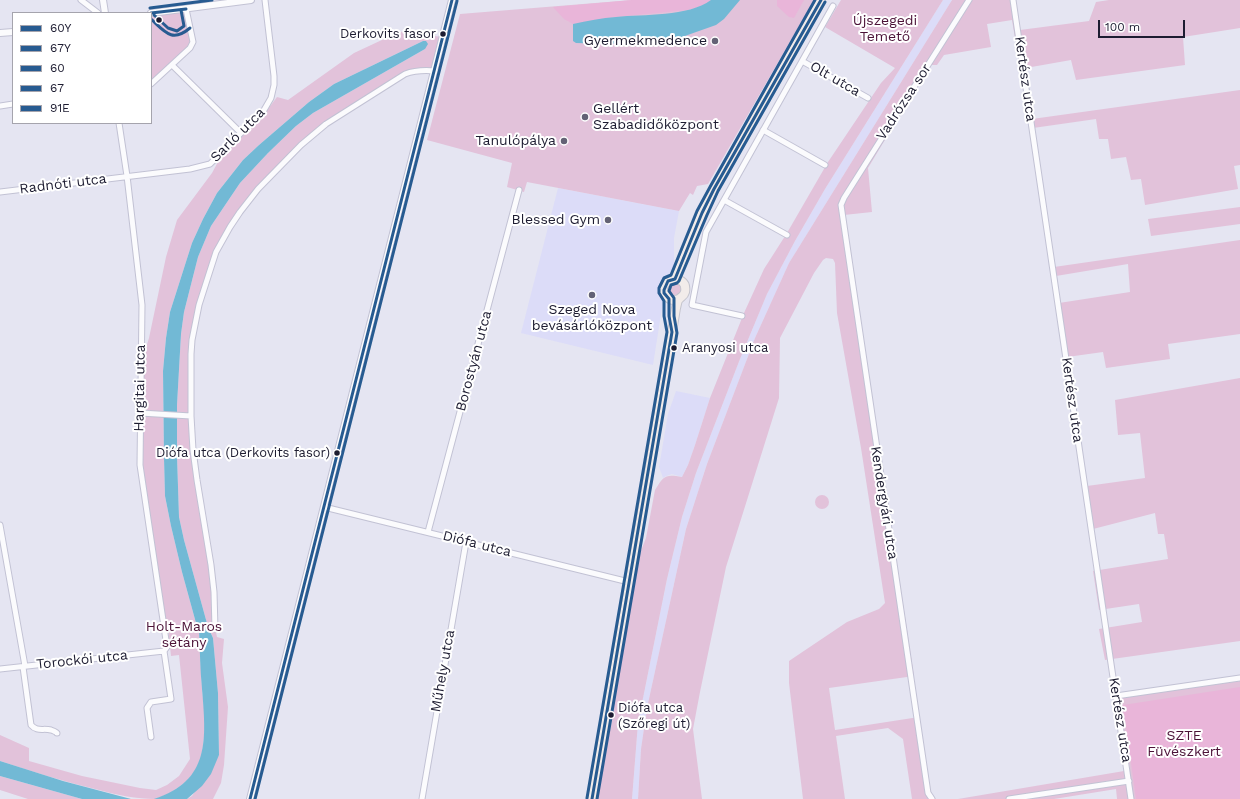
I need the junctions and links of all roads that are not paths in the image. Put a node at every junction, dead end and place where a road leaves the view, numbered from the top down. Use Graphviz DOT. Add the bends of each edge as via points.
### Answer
graph roads {
  1 [pos="81,0"];
  2 [pos="104,0"];
  3 [pos="251,0"];
  4 [pos="265,0"];
  5 [pos="452,0"];
  6 [pos="821,0"];
  7 [pos="969,0"];
  8 [pos="1013,0"];
  9 [pos="833,6"];
  10 [pos="186,9"];
  11 [pos="97,12"];
  12 [pos="105,12"];
  13 [pos="152,13"];
  14 [pos="12,32"];
  15 [pos="0,33"];
  16 [pos="802,61"];
  17 [pos="172,65"];
  18 [pos="435,71"];
  19 [pos="152,83"];
  20 [pos="868,98"];
  21 [pos="12,104"];
  22 [pos="0,106"];
  23 [pos="119,124"];
  24 [pos="763,130"];
  25 [pos="241,133"];
  26 [pos="825,165"];
  27 [pos="127,176"];
  28 [pos="519,190"];
  29 [pos="0,192"];
  30 [pos="724,200"];
  31 [pos="840,205"];
  32 [pos="787,235"];
  33 [pos="678,280"];
  34 [pos="669,299"];
  35 [pos="679,299"];
  36 [pos="742,316"];
  37 [pos="672,332"];
  38 [pos="140,413"];
  39 [pos="191,416"];
  40 [pos="324,507"];
  41 [pos="0,525"];
  42 [pos="428,532"];
  43 [pos="466,542"];
  44 [pos="629,582"];
  45 [pos="215,629"];
  46 [pos="164,651"];
  47 [pos="24,667"];
  48 [pos="0,669"];
  49 [pos="1240,678"];
  50 [pos="1116,696"];
  51 [pos="58,733"];
  52 [pos="151,737"];
  53 [pos="1129,781"];
  54 [pos="250,799"];
  55 [pos="422,799"];
  56 [pos="592,799"];
  57 [pos="932,799"];
  58 [pos="1009,799"];
  59 [pos="1131,799"];
  1 -- 11 [label="street"];
  2 -- 12 [label="street"];
  3 -- 10 [label="street"];
  4 -- 25 [label="street, Sarló utca" via="274,76 273,93 268,104"];
  5 -- 18 [label="street"];
  6 -- 33 [label="main road" via="714,189 686,253"];
  7 -- 31 [label="street, Vadrózsa sor"];
  8 -- 50 [label="street, Kertész utca"];
  9 -- 16 [label="street"];
  10 -- 13 [label="street"];
  10 -- 17 [label="street" via="192,42 190,48"];
  14 -- 15 [label="street"];
  16 -- 20 [label="street, Olt utca"];
  16 -- 24 [label="street"];
  17 -- 19 [label="street"];
  17 -- 25 [label="street"];
  18 -- 39 [label="street" via="414,71 405,74 326,124 258,188 240,212 216,252 196,317 191,354"];
  18 -- 40 [label="street"];
  21 -- 22 [label="street"];
  23 -- 27 [label="street, Hargitai utca"];
  24 -- 26 [label="street"];
  24 -- 30 [label="street"];
  25 -- 27 [label="street, Sarló utca" via="210,164 190,169"];
  27 -- 29 [label="street, Radnóti utca"];
  27 -- 38 [label="street, Hargitai utca" via="142,305"];
  28 -- 42 [label="street, Borostyán utca"];
  30 -- 32 [label="street"];
  30 -- 36 [label="street" via="706,232 692,305"];
  31 -- 57 [label="street, Kendergyári utca" via="928,793"];
  33 -- 34 [label="main road" via="668,281 664,287 664,294"];
  33 -- 35 [label="main road" via="684,286 685,292"];
  34 -- 35 [label="main road"];
  34 -- 37 [label="main road"];
  35 -- 37 [label="main road"];
  37 -- 44 [label="main road"];
  38 -- 39 [label="street"];
  38 -- 46 [label="street, Hargitai utca" via="140,465 167,646"];
  39 -- 45 [label="street" via="197,480 212,565"];
  40 -- 42 [label="street, Diófa utca"];
  40 -- 54 [label="street"];
  41 -- 47 [label="street"];
  42 -- 43 [label="street, Diófa utca"];
  43 -- 44 [label="street, Diófa utca"];
  43 -- 55 [label="street, Műhely utca"];
  44 -- 56 [label="main road"];
  46 -- 47 [label="street, Torockói utca"];
  46 -- 52 [label="street, Hargitai utca" via="171,699 151,702 147,708"];
  47 -- 48 [label="street, Torockói utca"];
  47 -- 51 [label="street" via="34,729"];
  49 -- 50 [label="street"];
  50 -- 53 [label="street, Kertész utca"];
  53 -- 58 [label="street"];
  53 -- 59 [label="street, Kertész utca"];
}
